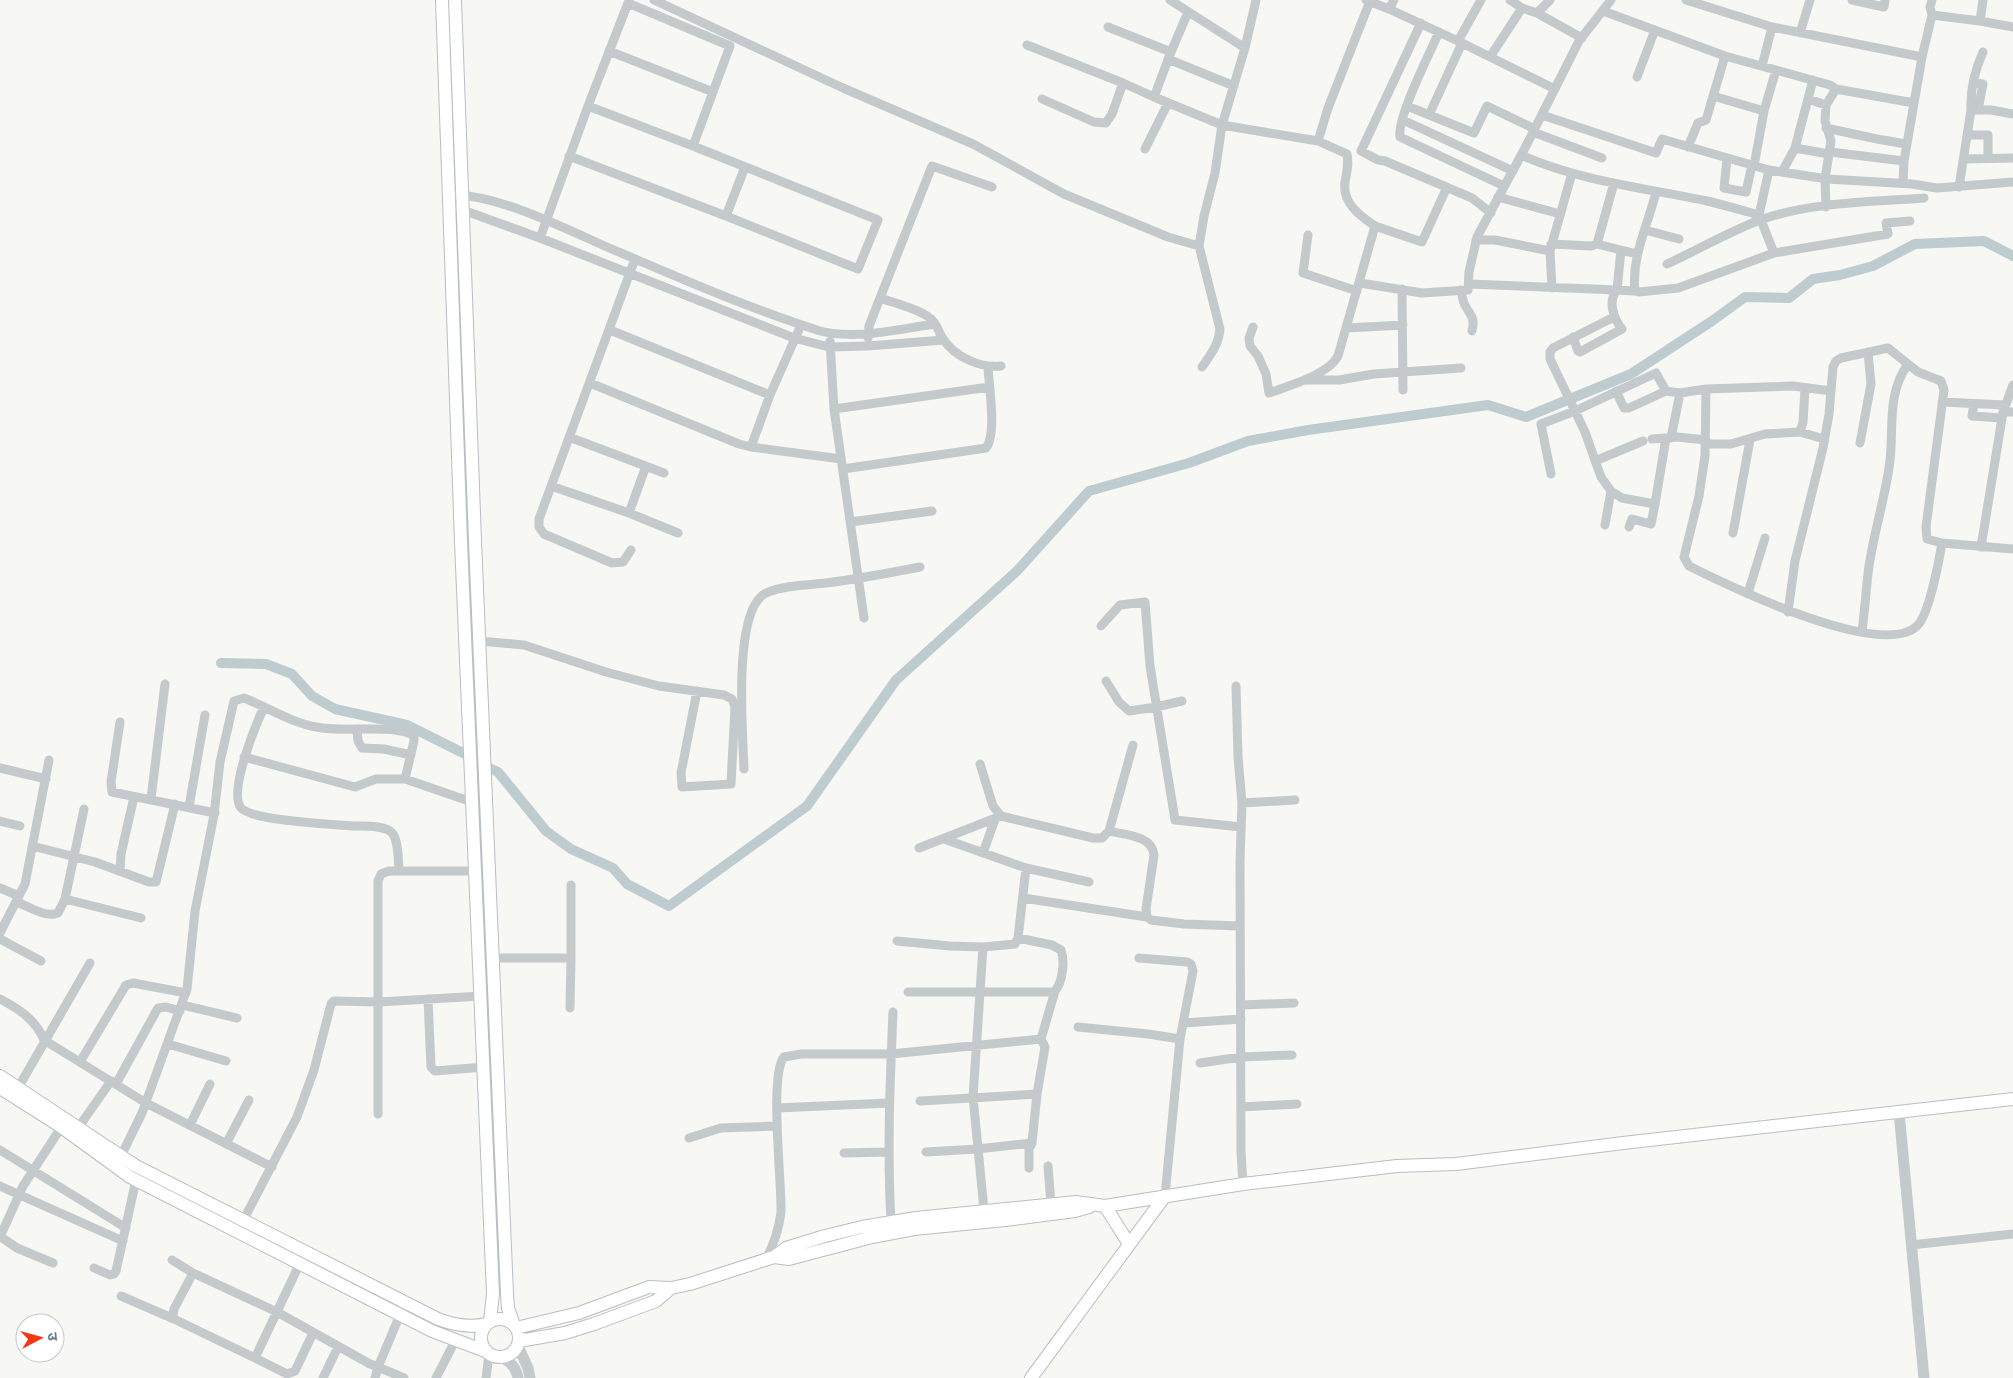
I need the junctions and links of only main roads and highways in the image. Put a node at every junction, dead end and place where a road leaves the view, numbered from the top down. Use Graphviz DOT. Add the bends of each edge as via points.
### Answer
graph roads {
  1 [pos="442,0"];
  2 [pos="455,0"];
  3 [pos="0,1076"];
  4 [pos="0,1088"];
  5 [pos="2013,1099"];
  6 [pos="64,1123"];
  7 [pos="1165,1196"];
  8 [pos="1100,1206"];
  9 [pos="1129,1244"];
  10 [pos="770,1258"];
  11 [pos="671,1288"];
  12 [pos="402,1308"];
  13 [pos="488,1323"];
  14 [pos="517,1335"];
  15 [pos="487,1353"];
  16 [pos="1031,1378"];
  1 -- 13 [label="main road" via="493,1294"];
  2 -- 14 [label="main road" via="507,1294"];
  3 -- 6 [label="main road"];
  4 -- 6 [label="main road"];
  5 -- 7 [label="main road" via="1456,1164 1397,1166"];
  6 -- 12 [label="main road" via="78,1128 136,1166"];
  6 -- 12 [label="main road" via="136,1180 300,1263"];
  7 -- 8 [label="main road"];
  7 -- 9 [label="main road"];
  8 -- 9 [label="main road"];
  8 -- 10 [label="main road" via="914,1229 789,1259"];
  8 -- 10 [label="main road" via="1076,1202 891,1222 824,1236 786,1248"];
  9 -- 16 [label="main road"];
  10 -- 11 [label="main road"];
  11 -- 14 [label="main road" via="649,1286"];
  11 -- 14 [label="main road" via="656,1301 594,1324 564,1333"];
  12 -- 13 [label="main road" via="453,1325 473,1327"];
  12 -- 15 [label="main road" via="432,1330"];
  13 -- 14 [label="main road" via="505,1320"];
  13 -- 15 [label="main road" via="480,1338"];
  14 -- 15 [label="main road" via="512,1354 503,1358"];
}
